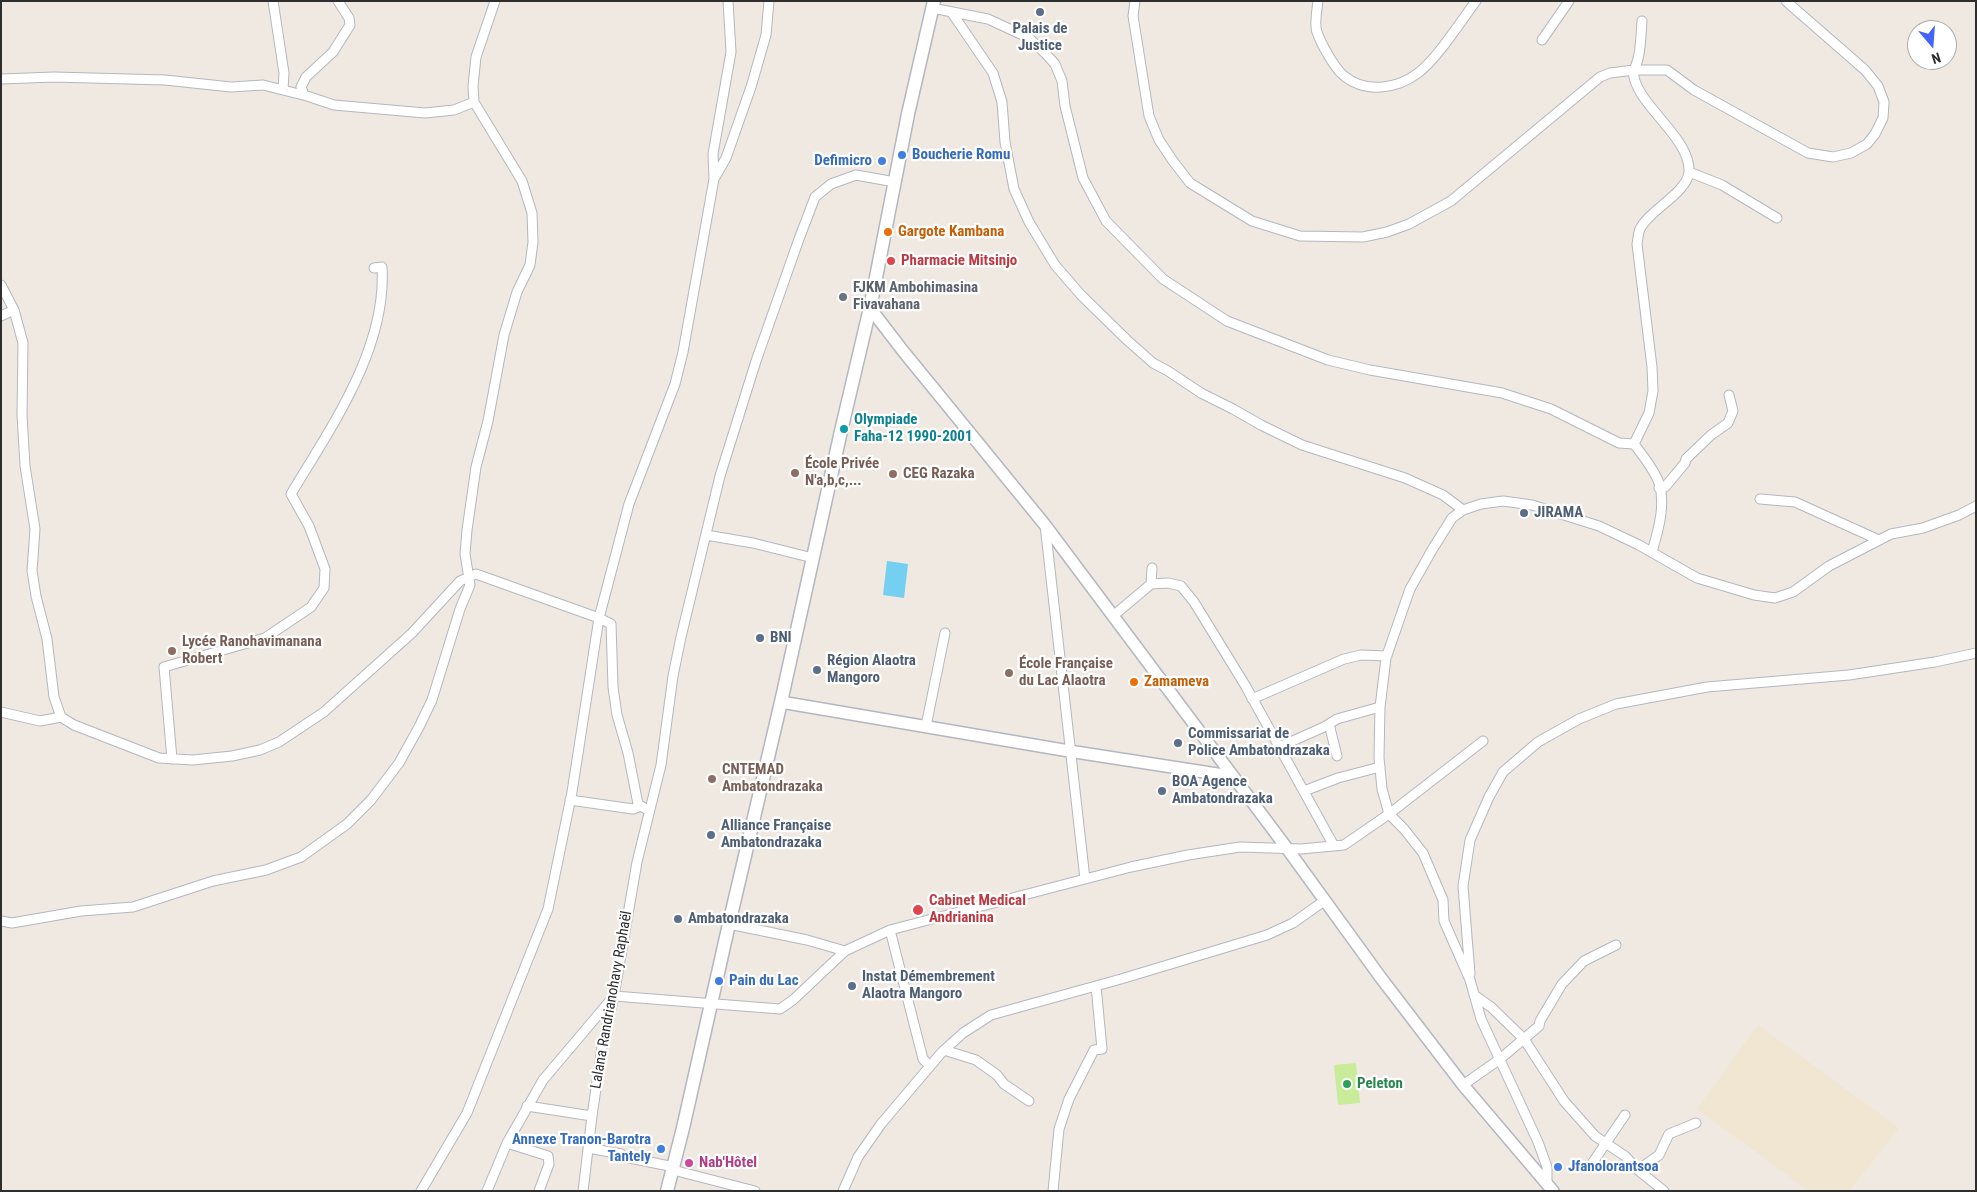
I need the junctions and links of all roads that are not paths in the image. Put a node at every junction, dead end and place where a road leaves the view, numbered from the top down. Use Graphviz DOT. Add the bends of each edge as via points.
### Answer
graph roads {
  1 [pos="273,1"];
  2 [pos="338,1"];
  3 [pos="495,1"];
  4 [pos="728,1"];
  5 [pos="769,1"];
  6 [pos="1135,1"];
  7 [pos="1318,1"];
  8 [pos="1476,1"];
  9 [pos="1569,1"];
  10 [pos="1786,1"];
  11 [pos="933,5"];
  12 [pos="952,13"];
  13 [pos="1642,21"];
  14 [pos="1542,40"];
  15 [pos="1634,70"];
  16 [pos="1,80"];
  17 [pos="283,90"];
  18 [pos="304,95"];
  19 [pos="474,102"];
  20 [pos="1689,172"];
  21 [pos="714,179"];
  22 [pos="895,182"];
  23 [pos="1778,218"];
  24 [pos="374,268"];
  25 [pos="1,285"];
  26 [pos="870,308"];
  27 [pos="14,310"];
  28 [pos="1,316"];
  29 [pos="1729,395"];
  30 [pos="1634,444"];
  31 [pos="1659,488"];
  32 [pos="1760,499"];
  33 [pos="1976,506"];
  34 [pos="1464,510"];
  35 [pos="1045,525"];
  36 [pos="706,535"];
  37 [pos="1879,540"];
  38 [pos="1652,552"];
  39 [pos="813,558"];
  40 [pos="1152,568"];
  41 [pos="469,576"];
  42 [pos="1151,584"];
  43 [pos="1113,616"];
  44 [pos="599,618"];
  45 [pos="945,633"];
  46 [pos="1976,653"];
  47 [pos="1387,656"];
  48 [pos="1252,699"];
  49 [pos="781,702"];
  50 [pos="1380,707"];
  51 [pos="1,712"];
  52 [pos="61,717"];
  53 [pos="1329,724"];
  54 [pos="926,726"];
  55 [pos="1482,741"];
  56 [pos="1279,747"];
  57 [pos="1069,751"];
  58 [pos="1337,756"];
  59 [pos="172,759"];
  60 [pos="1380,767"];
  61 [pos="1230,776"];
  62 [pos="1304,791"];
  63 [pos="570,800"];
  64 [pos="645,809"];
  65 [pos="1389,814"];
  66 [pos="1334,846"];
  67 [pos="1286,848"];
  68 [pos="1085,879"];
  69 [pos="1324,901"];
  70 [pos="1,921"];
  71 [pos="729,924"];
  72 [pos="890,930"];
  73 [pos="1616,945"];
  74 [pos="845,951"];
  75 [pos="1470,980"];
  76 [pos="1096,986"];
  77 [pos="1474,995"];
  78 [pos="614,996"];
  79 [pos="711,1003"];
  80 [pos="1524,1039"];
  81 [pos="944,1050"];
  82 [pos="1500,1059"];
  83 [pos="930,1066"];
  84 [pos="1463,1085"];
  85 [pos="1029,1101"];
  86 [pos="527,1106"];
  87 [pos="1625,1115"];
  88 [pos="592,1116"];
  89 [pos="1696,1123"];
  90 [pos="507,1144"];
  91 [pos="1607,1144"];
  92 [pos="588,1148"];
  93 [pos="1593,1162"];
  94 [pos="673,1170"];
  95 [pos="1638,1170"];
  96 [pos="1550,1186"];
  97 [pos="421,1191"];
  98 [pos="487,1191"];
  99 [pos="539,1191"];
  100 [pos="583,1191"];
  101 [pos="667,1191"];
  102 [pos="755,1191"];
  103 [pos="843,1191"];
  104 [pos="1053,1191"];
  105 [pos="1664,1191"];
  1 -- 17 [label="street" via="284,73"];
  2 -- 18 [label="street" via="350,25 333,52 306,78 301,87"];
  3 -- 19 [label="street" via="476,58"];
  4 -- 21 [label="street" via="731,52 713,154"];
  5 -- 21 [label="street" via="766,35 751,87 726,158"];
  6 -- 15 [label="street" via="1133,16 1148,116 1173,161 1190,183 1252,221 1300,236 1363,237 1409,224 1451,201 1600,77"];
  7 -- 8 [label="street" via="1317,30 1343,75 1363,86 1382,88 1400,84 1419,73"];
  9 -- 14 [label="street"];
  10 -- 15 [label="street" via="1865,70 1878,86 1884,102 1883,118 1867,144 1851,153 1832,157 1808,153 1694,90 1667,70"];
  11 -- 12 [label="street"];
  11 -- 22 [label="main road"];
  12 -- 30 [label="street" via="988,19 1029,38 1055,64 1062,81 1083,178 1106,222 1163,279 1227,321 1328,360 1502,393 1551,409 1618,443"];
  12 -- 34 [label="street" via="993,73 1002,102 1004,142 1014,189 1029,222 1055,264 1127,340 1153,363 1261,425 1302,445 1405,478 1444,495"];
  13 -- 15 [label="street"];
  15 -- 20 [label="street" via="1644,96 1680,146"];
  16 -- 17 [label="street" via="54,77 165,80 231,87 263,85"];
  17 -- 18 [label="street"];
  18 -- 19 [label="street" via="334,105 425,113 454,110"];
  19 -- 41 [label="street" via="522,181 532,213 533,242 530,265 517,292 504,335 476,467 465,554"];
  20 -- 23 [label="street" via="1722,185"];
  20 -- 30 [label="street" via="1683,185 1639,230 1637,244 1653,391 1649,413"];
  21 -- 44 [label="street" via="675,384 629,504"];
  22 -- 26 [label="main road"];
  22 -- 36 [label="street, Lalana Randrianohavy Raphaël" via="856,174 831,184 816,197 756,361 720,476"];
  24 -- 59 [label="street" via="382,267 383,288 362,372 291,494 309,526 325,569 324,588 311,607 265,638 164,667"];
  25 -- 27 [label="street"];
  26 -- 35 [label="street"];
  26 -- 39 [label="main road"];
  27 -- 28 [label="street"];
  27 -- 52 [label="street" via="23,343 25,466 35,528 32,571 47,640 54,697"];
  29 -- 31 [label="street" via="1733,411 1728,423 1686,459 1665,487"];
  30 -- 31 [label="street" via="1647,461"];
  31 -- 38 [label="street" via="1660,521"];
  32 -- 37 [label="street" via="1795,502"];
  33 -- 37 [label="street" via="1959,516"];
  34 -- 38 [label="street" via="1503,501 1532,504 1599,526"];
  34 -- 47 [label="street" via="1452,518 1410,589"];
  35 -- 43 [label="street"];
  35 -- 57 [label="street"];
  36 -- 39 [label="street"];
  36 -- 64 [label="street, Lalana Randrianohavy Raphaël" via="680,638 661,765"];
  37 -- 38 [label="street" via="1829,566 1792,592 1775,598 1697,578"];
  39 -- 49 [label="main road"];
  40 -- 42 [label="street"];
  41 -- 44 [label="street" via="486,576"];
  41 -- 59 [label="street" via="460,581 412,633 324,712 279,742 232,756"];
  41 -- 70 [label="street" via="470,585 432,700 419,727 399,763 371,800 339,829 301,857 133,907 12,923"];
  42 -- 43 [label="street"];
  42 -- 48 [label="street" via="1180,586 1194,602"];
  43 -- 61 [label="street"];
  44 -- 63 [label="street"];
  44 -- 64 [label="street" via="611,624 617,715 638,804"];
  45 -- 54 [label="street"];
  46 -- 75 [label="street" via="1849,675 1707,687 1616,704 1578,719 1538,742 1503,772 1470,840 1463,886"];
  47 -- 48 [label="street" via="1361,655 1344,659"];
  47 -- 50 [label="street"];
  48 -- 56 [label="street"];
  49 -- 54 [label="street"];
  49 -- 71 [label="main road"];
  50 -- 53 [label="street"];
  50 -- 60 [label="street"];
  51 -- 52 [label="street" via="40,721"];
  52 -- 59 [label="street" via="160,758"];
  53 -- 56 [label="street"];
  53 -- 58 [label="street"];
  54 -- 57 [label="street"];
  55 -- 65 [label="street"];
  56 -- 62 [label="street"];
  57 -- 61 [label="street"];
  57 -- 68 [label="street"];
  60 -- 62 [label="street"];
  60 -- 65 [label="street"];
  61 -- 67 [label="street"];
  62 -- 66 [label="street"];
  63 -- 64 [label="street"];
  63 -- 97 [label="street" via="548,909 467,1113"];
  64 -- 78 [label="street, Lalana Randrianohavy Raphaël"];
  65 -- 66 [label="street" via="1344,845"];
  65 -- 75 [label="street" via="1423,853 1443,900 1444,921"];
  66 -- 67 [label="street"];
  67 -- 68 [label="street" via="1231,848"];
  67 -- 69 [label="street"];
  68 -- 72 [label="street"];
  69 -- 76 [label="street" via="1293,923 1267,935"];
  69 -- 84 [label="street"];
  71 -- 74 [label="street"];
  71 -- 79 [label="main road"];
  72 -- 74 [label="street"];
  72 -- 83 [label="street" via="923,1059"];
  73 -- 80 [label="street" via="1584,961 1562,984 1539,1026"];
  74 -- 79 [label="street" via="780,1009"];
  75 -- 77 [label="street"];
  76 -- 81 [label="street" via="991,1015"];
  76 -- 104 [label="street" via="1102,1049 1094,1050 1069,1099 1059,1129"];
  77 -- 80 [label="street"];
  77 -- 82 [label="street" via="1481,1020"];
  78 -- 79 [label="street"];
  78 -- 86 [label="street" via="543,1080"];
  78 -- 88 [label="street, Lalana Randrianohavy Raphaël" via="602,1047"];
  79 -- 94 [label="main road"];
  80 -- 82 [label="street"];
  80 -- 91 [label="street" via="1564,1101 1595,1136"];
  81 -- 83 [label="street"];
  81 -- 85 [label="street" via="976,1060"];
  82 -- 84 [label="street"];
  82 -- 96 [label="street" via="1538,1142"];
  83 -- 103 [label="street" via="858,1157"];
  84 -- 96 [label="street"];
  86 -- 88 [label="street"];
  86 -- 90 [label="street"];
  87 -- 91 [label="street"];
  88 -- 92 [label="street, Lalana Randrianohavy Raphaël"];
  89 -- 95 [label="street" via="1669,1134 1658,1155"];
  90 -- 98 [label="street"];
  90 -- 99 [label="street" via="548,1156 549,1164"];
  91 -- 93 [label="street"];
  91 -- 95 [label="street"];
  92 -- 94 [label="street" via="669,1166"];
  92 -- 100 [label="street, Lalana Randrianohavy Raphaël"];
  94 -- 101 [label="main road"];
  94 -- 102 [label="street"];
  95 -- 105 [label="street"];
}
